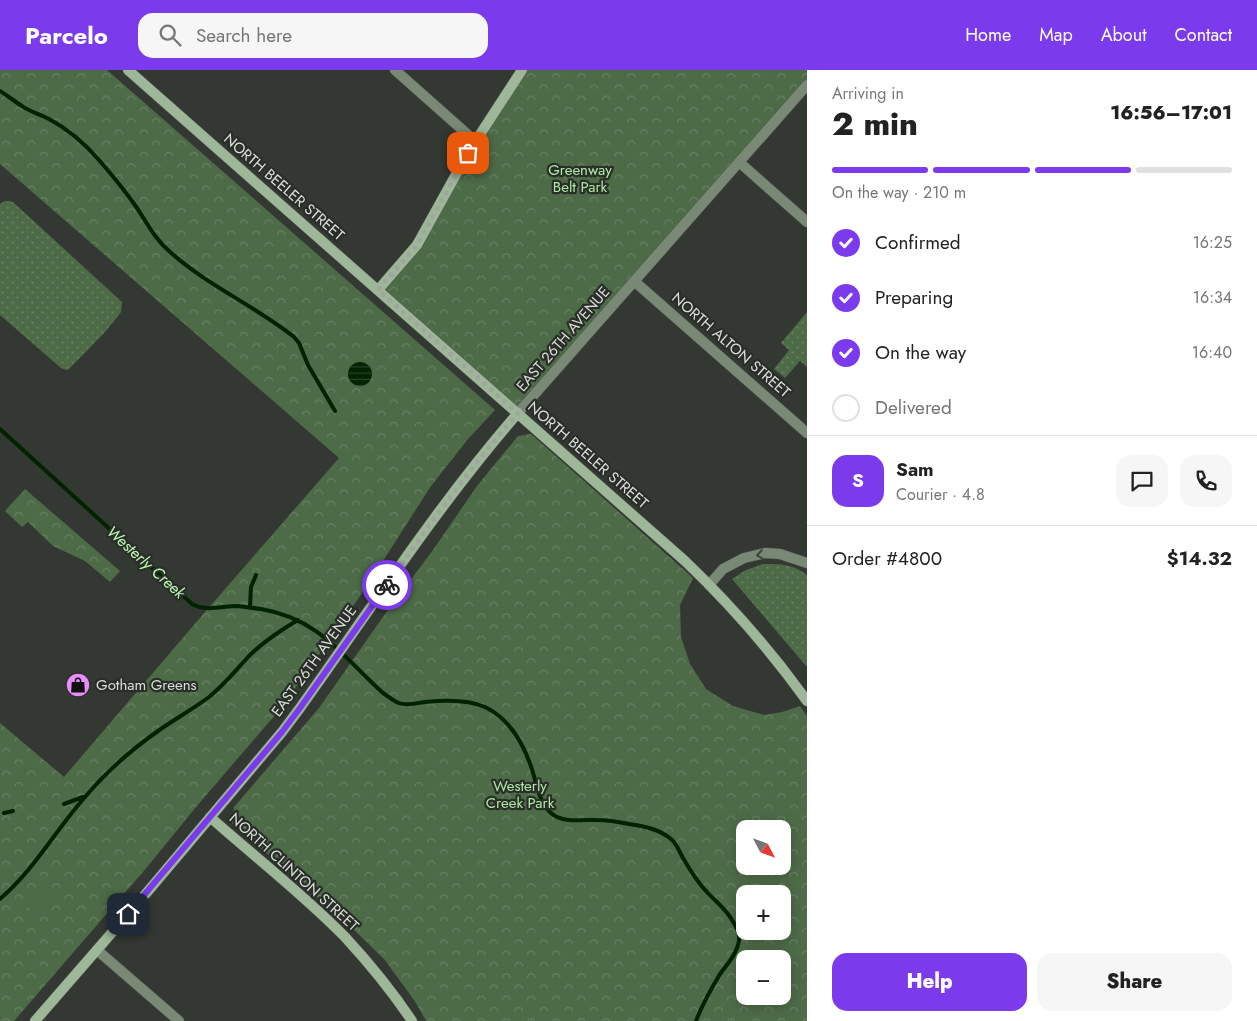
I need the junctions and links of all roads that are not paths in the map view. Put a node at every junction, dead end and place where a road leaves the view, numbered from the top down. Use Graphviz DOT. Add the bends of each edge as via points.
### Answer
graph roads {
  1 [pos="128,70"];
  2 [pos="395,70"];
  3 [pos="522,70"];
  4 [pos="807,85"];
  5 [pos="475,141"];
  6 [pos="739,162"];
  7 [pos="807,222"];
  8 [pos="634,281"];
  9 [pos="378,290"];
  10 [pos="518,413"];
  11 [pos="807,433"];
  12 [pos="807,563"];
  13 [pos="709,585"];
  14 [pos="805,695"];
  15 [pos="210,817"];
  16 [pos="97,950"];
  17 [pos="35,1021"];
  18 [pos="179,1021"];
  19 [pos="412,1021"];
  1 -- 9 [label="street, NORTH BEELER STREET"];
  2 -- 5 [label="street"];
  3 -- 5 [label="street"];
  4 -- 6 [label="street, EAST 26TH AVENUE"];
  5 -- 9 [label="street" via="417,245"];
  6 -- 7 [label="street"];
  6 -- 8 [label="street, EAST 26TH AVENUE"];
  8 -- 10 [label="street, EAST 26TH AVENUE"];
  8 -- 11 [label="street, NORTH ALTON STREET"];
  9 -- 10 [label="street, NORTH BEELER STREET"];
  10 -- 13 [label="street, NORTH BEELER STREET"];
  10 -- 15 [label="street, EAST 26TH AVENUE" via="455,490 282,732"];
  12 -- 13 [label="street, one-way" via="780,554 765,553 744,558 723,569"];
  13 -- 14 [label="street, NORTH BEELER STREET"];
  15 -- 16 [label="street, EAST 26TH AVENUE"];
  15 -- 19 [label="street, NORTH CLINTON STREET" via="345,937"];
  16 -- 17 [label="street, EAST 26TH AVENUE"];
  16 -- 18 [label="street"];
}
